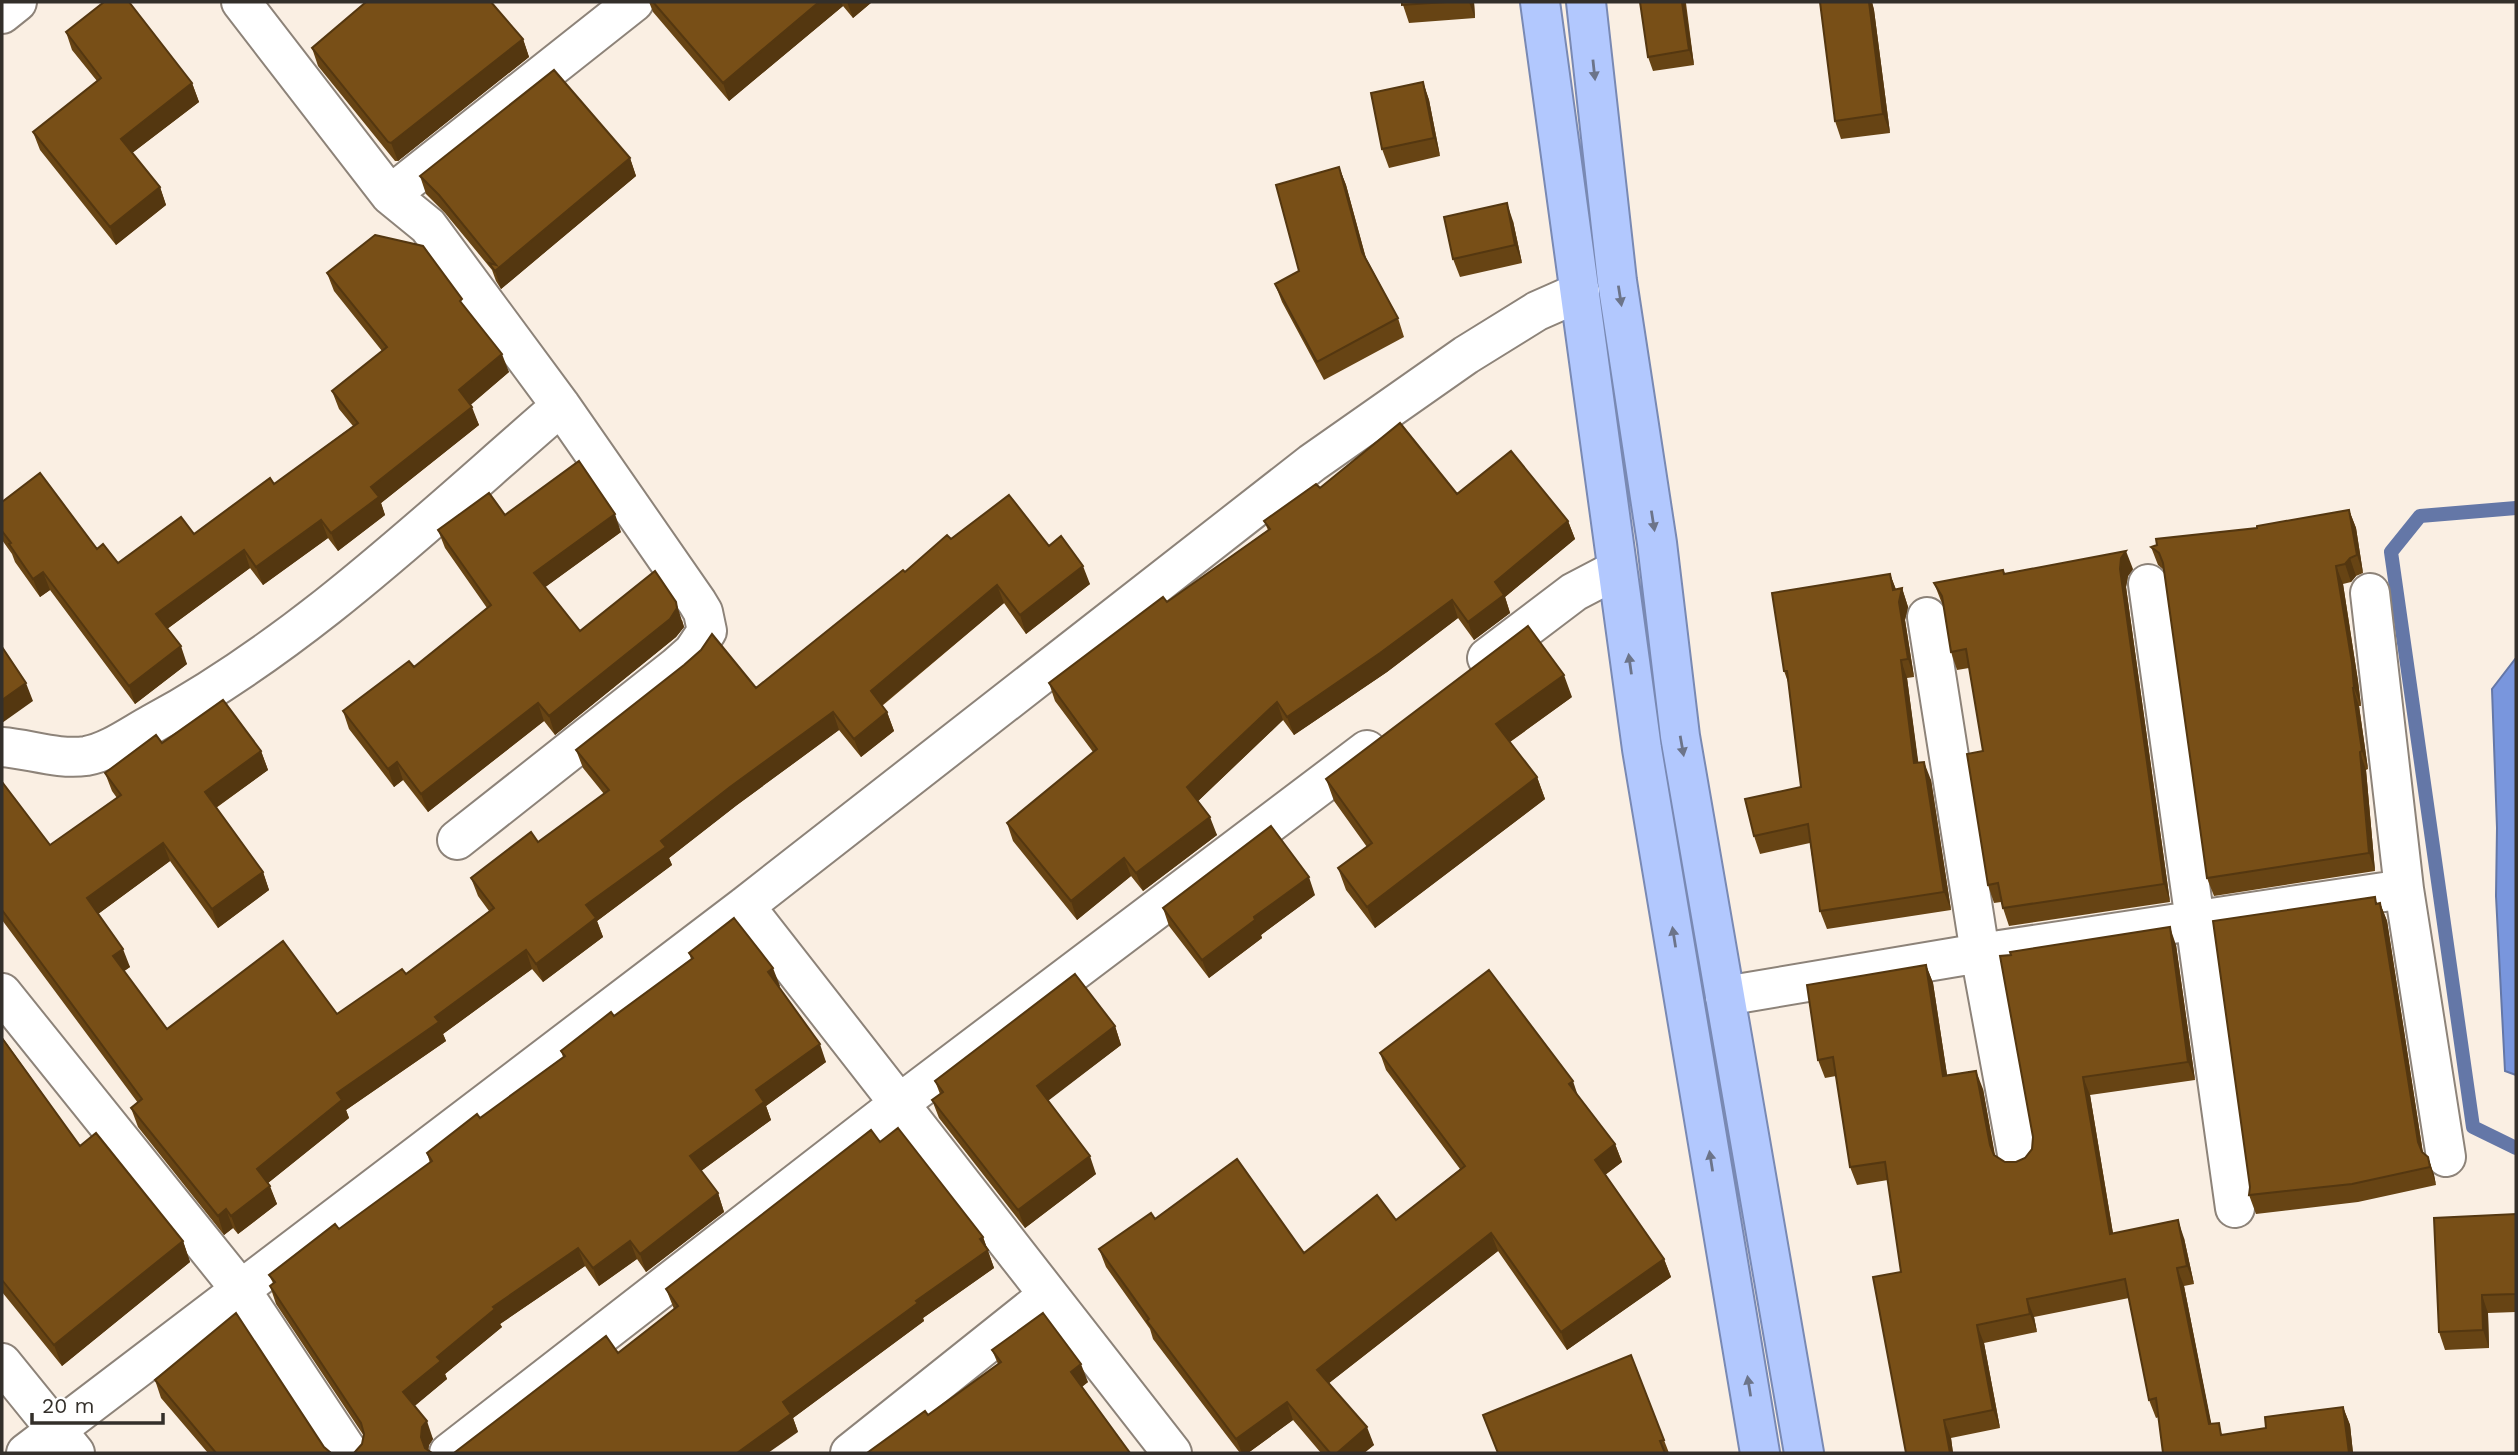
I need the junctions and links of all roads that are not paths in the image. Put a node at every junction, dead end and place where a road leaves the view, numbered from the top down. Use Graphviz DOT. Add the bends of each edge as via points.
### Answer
graph roads {
  1 [pos="17,2"];
  2 [pos="241,2"];
  3 [pos="634,2"];
  4 [pos="1540,2"];
  5 [pos="1586,2"];
  6 [pos="2,14"];
  7 [pos="390,195"];
  8 [pos="1580,292"];
  9 [pos="561,406"];
  10 [pos="1616,570"];
  11 [pos="2148,584"];
  12 [pos="2370,593"];
  13 [pos="1927,617"];
  14 [pos="1456,683"];
  15 [pos="1389,733"];
  16 [pos="2,747"];
  17 [pos="457,840"];
  18 [pos="2404,889"];
  19 [pos="745,906"];
  20 [pos="2194,921"];
  21 [pos="1980,953"];
  22 [pos="2,993"];
  23 [pos="1725,996"];
  24 [pos="900,1103"];
  25 [pos="2446,1157"];
  26 [pos="2018,1158"];
  27 [pos="2235,1208"];
  28 [pos="241,1290"];
  29 [pos="1048,1295"];
  30 [pos="2,1363"];
  31 [pos="66,1441"];
  32 [pos="26,1453"];
  33 [pos="349,1453"];
  34 [pos="449,1453"];
  35 [pos="850,1453"];
  36 [pos="1172,1453"];
  37 [pos="1760,1453"];
  38 [pos="1804,1453"];
  1 -- 6 [label="street"];
  2 -- 7 [label="street"];
  3 -- 7 [label="street"];
  4 -- 8 [label="highway"];
  5 -- 23 [label="highway, one-way" via="1617,281 1657,543 1680,736"];
  7 -- 9 [label="street" via="428,226"];
  8 -- 10 [label="highway"];
  8 -- 19 [label="street" via="1537,311 1466,355 1312,463"];
  9 -- 16 [label="street" via="376,567 206,695 86,756"];
  9 -- 17 [label="street" via="704,612 707,631 676,667"];
  10 -- 14 [label="street" via="1574,592"];
  37 -- 10 [label="highway, one-way"];
  11 -- 20 [label="street"];
  12 -- 18 [label="street"];
  13 -- 21 [label="street"];
  15 -- 24 [label="street"];
  18 -- 20 [label="street"];
  18 -- 25 [label="street"];
  19 -- 24 [label="street"];
  19 -- 28 [label="street"];
  20 -- 21 [label="street"];
  20 -- 27 [label="street"];
  21 -- 23 [label="street"];
  21 -- 26 [label="street"];
  22 -- 28 [label="street"];
  23 -- 38 [label="highway"];
  24 -- 29 [label="street"];
  24 -- 34 [label="street"];
  28 -- 31 [label="street"];
  28 -- 33 [label="street"];
  29 -- 35 [label="street"];
  29 -- 36 [label="street"];
  30 -- 31 [label="street"];
  31 -- 32 [label="street"];
}
